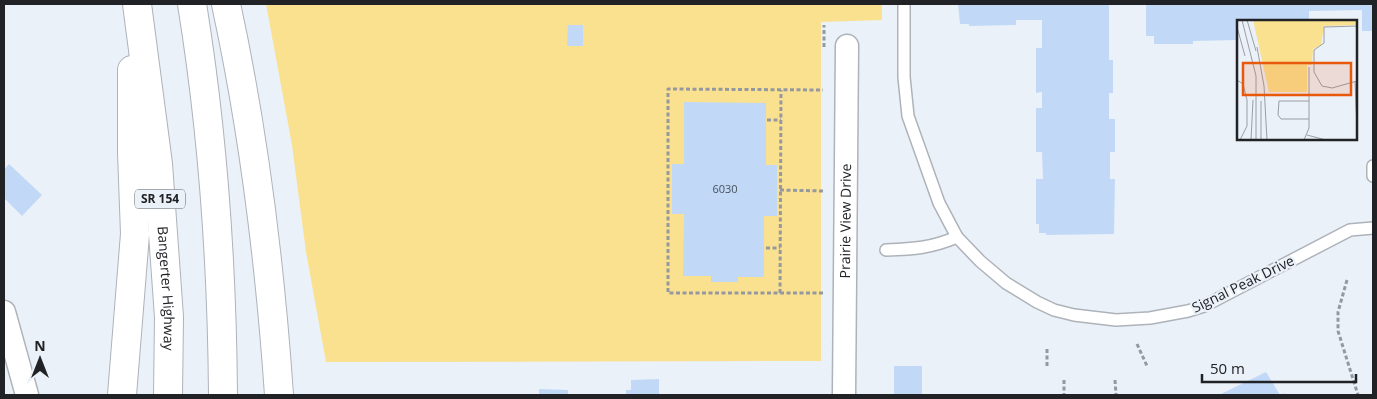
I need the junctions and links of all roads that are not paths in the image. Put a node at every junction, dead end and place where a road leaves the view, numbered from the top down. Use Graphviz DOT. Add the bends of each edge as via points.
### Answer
graph roads {
  1 [pos="131,4"];
  2 [pos="136,4"];
  3 [pos="192,4"];
  4 [pos="226,4"];
  5 [pos="904,4"];
  6 [pos="847,46"];
  7 [pos="1373,166"];
  8 [pos="1373,176"];
  9 [pos="1373,228"];
  10 [pos="957,237"];
  11 [pos="886,250"];
  12 [pos="4,312"];
  13 [pos="27,395"];
  14 [pos="122,395"];
  15 [pos="168,395"];
  16 [pos="223,395"];
  17 [pos="279,395"];
  18 [pos="844,395"];
  1 -- 14 [label="highway" via="135,234"];
  2 -- 15 [label="highway, Bangerter Highway / SR 154" via="158,164 169,317"];
  3 -- 16 [label="highway" via="216,210"];
  4 -- 17 [label="highway" via="254,160"];
  5 -- 10 [label="lane, Signal Peak Drive" via="904,78 908,116 939,203"];
  6 -- 18 [label="street, Prairie View Drive"];
  7 -- 8 [label="lane"];
  9 -- 10 [label="lane, Signal Peak Drive" via="1350,230 1204,306 1169,315 1124,320 1074,315 1037,302 1006,283"];
  10 -- 11 [label="lane" via="919,249"];
  12 -- 13 [label="street"];
}
